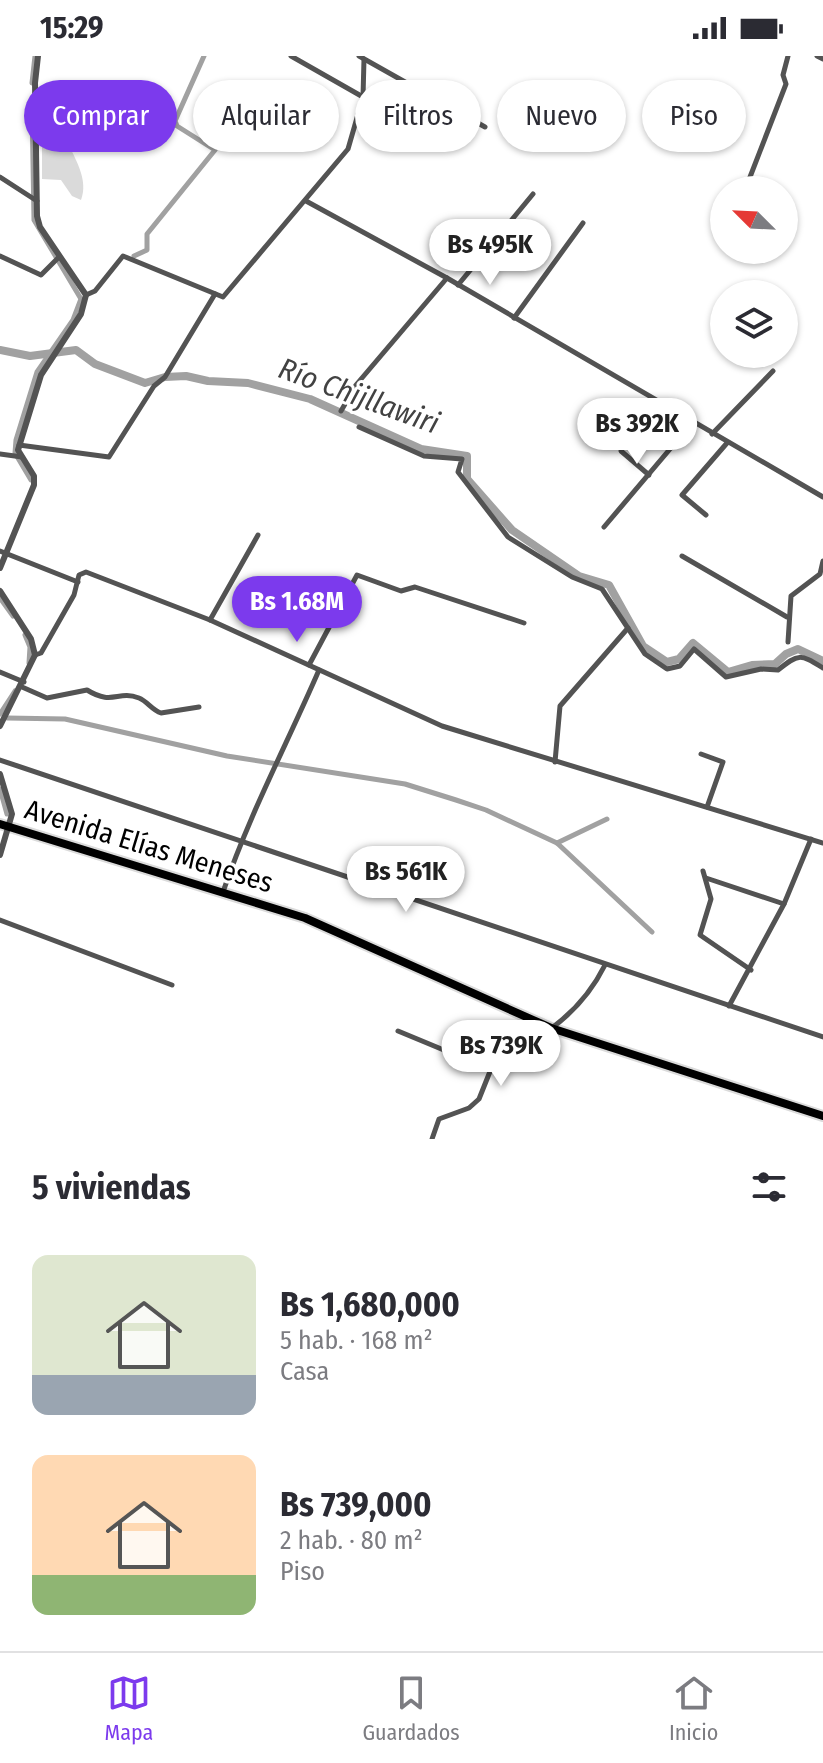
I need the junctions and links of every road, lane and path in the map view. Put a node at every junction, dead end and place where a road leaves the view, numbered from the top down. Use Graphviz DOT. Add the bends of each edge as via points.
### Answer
graph roads {
  1 [pos="38,56"];
  2 [pos="291,56"];
  3 [pos="788,56"];
  4 [pos="817,56"];
  5 [pos="362,57"];
  6 [pos="823,59"];
  7 [pos="363,80"];
  8 [pos="355,92"];
  9 [pos="355,125"];
  10 [pos="485,127"];
  11 [pos="750,176"];
  12 [pos="0,177"];
  13 [pos="533,194"];
  14 [pos="33,199"];
  15 [pos="306,201"];
  16 [pos="583,223"];
  17 [pos="0,256"];
  18 [pos="57,259"];
  19 [pos="447,278"];
  20 [pos="458,285"];
  21 [pos="215,294"];
  22 [pos="86,295"];
  23 [pos="514,318"];
  24 [pos="773,371"];
  25 [pos="341,411"];
  26 [pos="692,423"];
  27 [pos="359,427"];
  28 [pos="712,434"];
  29 [pos="727,443"];
  30 [pos="19,445"];
  31 [pos="621,451"];
  32 [pos="0,454"];
  33 [pos="19,458"];
  34 [pos="649,475"];
  35 [pos="823,497"];
  36 [pos="706,515"];
  37 [pos="604,527"];
  38 [pos="258,535"];
  39 [pos="4,552"];
  40 [pos="682,556"];
  41 [pos="823,561"];
  42 [pos="0,568"];
  43 [pos="821,575"];
  44 [pos="78,582"];
  45 [pos="0,591"];
  46 [pos="787,617"];
  47 [pos="210,620"];
  48 [pos="524,623"];
  49 [pos="628,628"];
  50 [pos="788,642"];
  51 [pos="35,655"];
  52 [pos="309,665"];
  53 [pos="823,668"];
  54 [pos="319,670"];
  55 [pos="0,672"];
  56 [pos="23,684"];
  57 [pos="199,707"];
  58 [pos="0,726"];
  59 [pos="701,754"];
  60 [pos="0,760"];
  61 [pos="555,762"];
  62 [pos="0,774"];
  63 [pos="707,807"];
  64 [pos="0,824"];
  65 [pos="10,826"];
  66 [pos="811,839"];
  67 [pos="240,841"];
  68 [pos="823,843"];
  69 [pos="0,855"];
  70 [pos="703,871"];
  71 [pos="706,878"];
  72 [pos="223,892"];
  73 [pos="784,904"];
  74 [pos="0,920"];
  75 [pos="605,965"];
  76 [pos="751,970"];
  77 [pos="172,985"];
  78 [pos="729,1006"];
  79 [pos="551,1028"];
  80 [pos="398,1031"];
  81 [pos="823,1037"];
  82 [pos="492,1070"];
  83 [pos="823,1116"];
  84 [pos="432,1139"];
  1 -- 14 [label="street"];
  2 -- 8 [label="street"];
  3 -- 11 [label="street" via="786,84"];
  4 -- 6 [label="street"];
  5 -- 7 [label="street"];
  5 -- 10 [label="street"];
  9 -- 15 [label="street" via="348,149"];
  12 -- 14 [label="street"];
  13 -- 20 [label="street"];
  14 -- 18 [label="street"];
  15 -- 19 [label="street"];
  15 -- 21 [label="street" via="223,297"];
  16 -- 23 [label="street"];
  17 -- 18 [label="street" via="41,275"];
  18 -- 22 [label="street"];
  19 -- 20 [label="street"];
  19 -- 25 [label="street" via="356,385"];
  20 -- 23 [label="street"];
  21 -- 22 [label="street" via="123,256"];
  21 -- 30 [label="street" via="109,457"];
  22 -- 30 [label="street" via="81,314 35,388"];
  23 -- 26 [label="street"];
  24 -- 28 [label="street"];
  26 -- 28 [label="street"];
  26 -- 34 [label="street"];
  27 -- 49 [label="street" via="424,456 462,459 458,472 464,483 508,537 572,577 602,589"];
  28 -- 29 [label="street"];
  29 -- 35 [label="street"];
  29 -- 36 [label="street" via="682,495"];
  30 -- 33 [label="street"];
  31 -- 34 [label="street"];
  32 -- 33 [label="street"];
  33 -- 39 [label="street" via="34,476 34,485"];
  34 -- 37 [label="street"];
  38 -- 47 [label="street"];
  39 -- 42 [label="street"];
  39 -- 44 [label="street"];
  40 -- 46 [label="street"];
  41 -- 43 [label="street"];
  43 -- 46 [label="street" via="791,596"];
  44 -- 47 [label="street" via="86,572"];
  44 -- 51 [label="street" via="41,653"];
  45 -- 51 [label="street" via="31,639"];
  46 -- 50 [label="street"];
  47 -- 52 [label="street"];
  48 -- 52 [label="street" via="415,587 401,591 357,575"];
  49 -- 53 [label="street" via="645,654 667,669 680,666 694,649 726,677 778,670 803,656"];
  49 -- 61 [label="street" via="560,706"];
  51 -- 56 [label="street"];
  52 -- 54 [label="street"];
  54 -- 61 [label="street" via="442,726"];
  54 -- 67 [label="street"];
  55 -- 56 [label="street"];
  56 -- 57 [label="street" via="47,698 87,690 100,698 124,695 161,713"];
  56 -- 58 [label="street"];
  59 -- 63 [label="street" via="723,762"];
  60 -- 67 [label="street"];
  61 -- 63 [label="street"];
  62 -- 65 [label="street" via="12,814"];
  63 -- 66 [label="street"];
  64 -- 65 [label="main road, Avenida Elías Meneses"];
  65 -- 69 [label="street"];
  65 -- 72 [label="main road, Avenida Elías Meneses"];
  66 -- 68 [label="street"];
  66 -- 73 [label="street"];
  67 -- 72 [label="street"];
  67 -- 75 [label="street"];
  70 -- 71 [label="street"];
  71 -- 73 [label="street"];
  71 -- 76 [label="street" via="710,907 700,935"];
  72 -- 79 [label="main road, Avenida Elías Meneses" via="305,918"];
  73 -- 76 [label="street"];
  74 -- 77 [label="street"];
  75 -- 78 [label="street"];
  75 -- 79 [label="street" via="582,1003"];
  76 -- 78 [label="street"];
  78 -- 81 [label="street"];
  79 -- 82 [label="street" via="528,1043 502,1046"];
  79 -- 83 [label="main road, Avenida Elías Meneses"];
  80 -- 82 [label="street"];
  82 -- 84 [label="street" via="479,1099 439,1119"];
}
